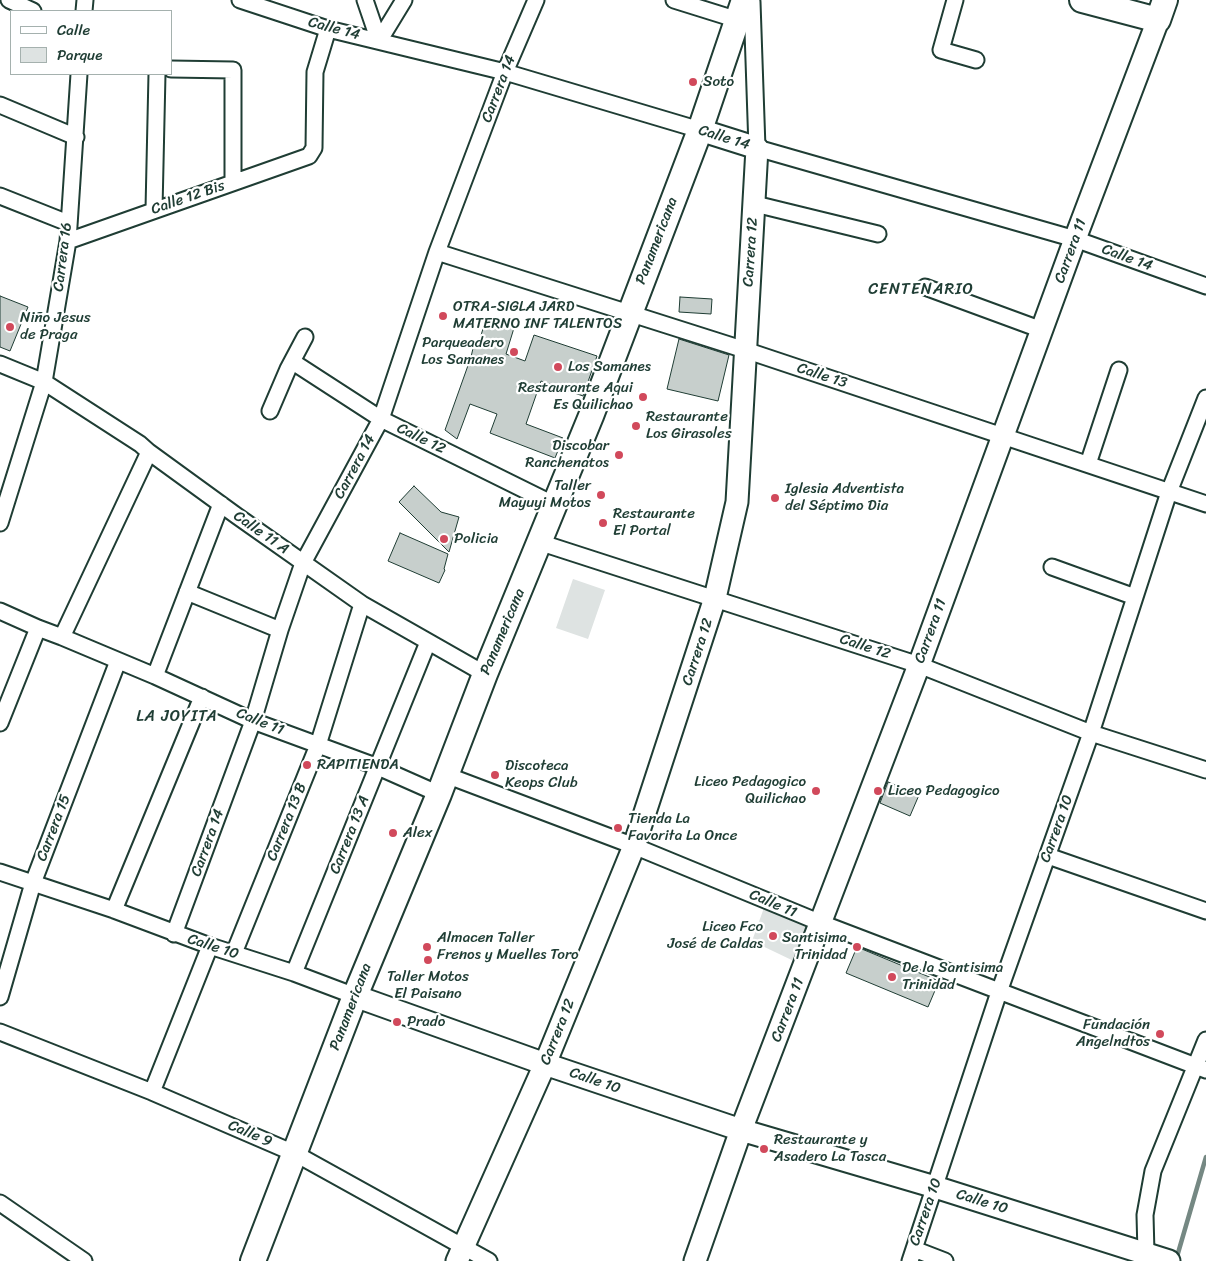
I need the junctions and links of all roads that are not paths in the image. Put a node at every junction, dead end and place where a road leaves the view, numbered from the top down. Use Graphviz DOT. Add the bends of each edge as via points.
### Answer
graph roads {
  1 [pos="10,0"];
  2 [pos="240,0"];
  3 [pos="365,0"];
  4 [pos="404,0"];
  5 [pos="536,0"];
  6 [pos="674,0"];
  7 [pos="955,0"];
  8 [pos="1082,0"];
  9 [pos="747,6"];
  10 [pos="31,10"];
  11 [pos="1162,10"];
  12 [pos="328,29"];
  13 [pos="379,41"];
  14 [pos="976,60"];
  15 [pos="172,69"];
  16 [pos="505,72"];
  17 [pos="79,75"];
  18 [pos="158,75"];
  19 [pos="0,105"];
  20 [pos="704,132"];
  21 [pos="76,136"];
  22 [pos="757,148"];
  23 [pos="233,182"];
  24 [pos="0,196"];
  25 [pos="755,204"];
  26 [pos="154,209"];
  27 [pos="68,223"];
  28 [pos="878,234"];
  29 [pos="1075,239"];
  30 [pos="68,241"];
  31 [pos="437,252"];
  32 [pos="925,286"];
  33 [pos="1206,286"];
  34 [pos="634,314"];
  35 [pos="1042,330"];
  36 [pos="305,337"];
  37 [pos="745,350"];
  38 [pos="293,362"];
  39 [pos="0,364"];
  40 [pos="1118,370"];
  41 [pos="44,382"];
  42 [pos="1206,398"];
  43 [pos="270,411"];
  44 [pos="381,419"];
  45 [pos="1003,436"];
  46 [pos="149,452"];
  47 [pos="1088,464"];
  48 [pos="1169,492"];
  49 [pos="221,504"];
  50 [pos="1206,504"];
  51 [pos="555,505"];
  52 [pos="0,523"];
  53 [pos="548,545"];
  54 [pos="303,562"];
  55 [pos="1052,567"];
  56 [pos="187,592"];
  57 [pos="1135,597"];
  58 [pos="715,598"];
  59 [pos="362,604"];
  60 [pos="0,611"];
  61 [pos="38,628"];
  62 [pos="280,630"];
  63 [pos="62,637"];
  64 [pos="428,642"];
  65 [pos="118,662"];
  66 [pos="919,665"];
  67 [pos="485,674"];
  68 [pos="155,676"];
  69 [pos="202,697"];
  70 [pos="254,721"];
  71 [pos="0,723"];
  72 [pos="1091,734"];
  73 [pos="318,745"];
  74 [pos="378,767"];
  75 [pos="1206,769"];
  76 [pos="446,786"];
  77 [pos="634,846"];
  78 [pos="1048,856"];
  79 [pos="0,872"];
  80 [pos="33,883"];
  81 [pos="114,910"];
  82 [pos="1206,911"];
  83 [pos="821,923"];
  84 [pos="174,934"];
  85 [pos="210,946"];
  86 [pos="234,953"];
  87 [pos="294,973"];
  88 [pos="998,992"];
  89 [pos="0,997"];
  90 [pos="359,997"];
  91 [pos="0,1032"];
  92 [pos="1206,1040"];
  93 [pos="545,1064"];
  94 [pos="1201,1069"];
  95 [pos="152,1092"];
  96 [pos="741,1130"];
  97 [pos="300,1156"];
  98 [pos="935,1187"];
  99 [pos="0,1203"];
  100 [pos="460,1254"];
  101 [pos="912,1255"];
  102 [pos="1154,1258"];
  103 [pos="84,1261"];
  104 [pos="253,1261"];
  105 [pos="263,1261"];
  106 [pos="489,1261"];
  107 [pos="695,1261"];
  108 [pos="945,1261"];
  1 -- 10 [label="street"];
  2 -- 12 [label="street, Calle 14"];
  3 -- 13 [label="street"];
  4 -- 13 [label="street"];
  5 -- 16 [label="street, Carrera 14"];
  6 -- 9 [label="street"];
  7 -- 14 [label="street" via="941,50"];
  8 -- 11 [label="main road"];
  9 -- 20 [label="main road, Panamericana"];
  9 -- 22 [label="street, Carrera 12"];
  11 -- 29 [label="street, Carrera 11"];
  12 -- 13 [label="street, Calle 14"];
  12 -- 23 [label="street, Calle 12 Bis" via="315,72 314,148 309,156"];
  13 -- 16 [label="street, Calle 14"];
  15 -- 23 [label="street" via="233,70"];
  16 -- 20 [label="street, Calle 14"];
  16 -- 31 [label="street, Carrera 14"];
  17 -- 21 [label="street, Carrera 16"];
  18 -- 26 [label="street"];
  19 -- 21 [label="street"];
  20 -- 22 [label="street, Calle 14"];
  20 -- 34 [label="main road, Panamericana"];
  21 -- 27 [label="street, Carrera 16"];
  22 -- 25 [label="street, Carrera 12"];
  22 -- 29 [label="street, Calle 14"];
  23 -- 26 [label="street, Calle 12 Bis"];
  24 -- 27 [label="street"];
  25 -- 28 [label="street"];
  25 -- 37 [label="street, Carrera 12"];
  26 -- 30 [label="street, Calle 12 Bis"];
  27 -- 30 [label="street, Carrera 16"];
  29 -- 33 [label="street, Calle 14"];
  29 -- 35 [label="street, Carrera 11"];
  30 -- 41 [label="street, Carrera 16"];
  31 -- 34 [label="street, Calle 13"];
  31 -- 44 [label="street, Carrera 14"];
  32 -- 35 [label="street"];
  34 -- 37 [label="street, Calle 13"];
  34 -- 51 [label="main road, Panamericana"];
  34 -- 53 [label="main road, Panamericana" via="599,419"];
  35 -- 45 [label="street, Carrera 11"];
  36 -- 38 [label="street"];
  37 -- 45 [label="street, Calle 13"];
  37 -- 58 [label="street, Carrera 12" via="737,502"];
  38 -- 43 [label="street"];
  38 -- 44 [label="street, Calle 12"];
  39 -- 41 [label="street, Calle 11 A"];
  40 -- 47 [label="street"];
  41 -- 46 [label="street, Calle 11 A"];
  41 -- 52 [label="street, Carrera 16"];
  42 -- 48 [label="street, Carrera 10"];
  44 -- 51 [label="street, Calle 12"];
  44 -- 54 [label="street, Carrera 14"];
  45 -- 47 [label="street, Calle 13"];
  45 -- 66 [label="street, Carrera 11"];
  46 -- 49 [label="street, Calle 11 A"];
  46 -- 63 [label="street"];
  47 -- 48 [label="street, Calle 13"];
  48 -- 50 [label="street, Calle 13"];
  48 -- 57 [label="street, Carrera 10"];
  49 -- 54 [label="street, Calle 11 A"];
  49 -- 56 [label="street"];
  51 -- 67 [label="main road, Panamericana"];
  53 -- 58 [label="street, Calle 12"];
  53 -- 76 [label="main road, Panamericana"];
  54 -- 59 [label="street, Calle 11 A"];
  54 -- 62 [label="street, Carrera 14"];
  55 -- 57 [label="street"];
  56 -- 62 [label="street"];
  56 -- 68 [label="street"];
  57 -- 72 [label="street, Carrera 10"];
  58 -- 66 [label="street, Calle 12"];
  58 -- 77 [label="street, Carrera 12"];
  59 -- 64 [label="street, Calle 11 A"];
  59 -- 73 [label="street, Carrera 13 B"];
  60 -- 61 [label="street, Calle 11"];
  61 -- 63 [label="street, Calle 11"];
  61 -- 71 [label="street"];
  62 -- 70 [label="street, Carrera 14"];
  63 -- 65 [label="street, Calle 11"];
  64 -- 67 [label="street, Calle 11 A"];
  64 -- 74 [label="street, Carrera 13 A"];
  65 -- 68 [label="street, Calle 11"];
  65 -- 80 [label="street, Carrera 15"];
  66 -- 72 [label="street, Calle 12"];
  66 -- 83 [label="street, Carrera 11"];
  67 -- 76 [label="main road, Panamericana"];
  68 -- 69 [label="street, Calle 11"];
  69 -- 70 [label="street, Calle 11"];
  69 -- 81 [label="street"];
  70 -- 73 [label="street, Calle 11"];
  70 -- 84 [label="street, Carrera 14"];
  72 -- 75 [label="street, Calle 12"];
  72 -- 78 [label="street, Carrera 10"];
  73 -- 74 [label="street, Calle 11"];
  73 -- 86 [label="street, Carrera 13 B"];
  74 -- 76 [label="street, Calle 11"];
  74 -- 87 [label="street, Carrera 13 A"];
  76 -- 77 [label="street, Calle 11"];
  76 -- 90 [label="main road, Panamericana"];
  77 -- 83 [label="street, Calle 11"];
  77 -- 93 [label="street, Carrera 12"];
  78 -- 82 [label="street"];
  78 -- 88 [label="street, Carrera 10"];
  79 -- 80 [label="street, Calle 10"];
  80 -- 81 [label="street, Calle 10"];
  80 -- 89 [label="street, Carrera 15"];
  81 -- 84 [label="street, Calle 10"];
  83 -- 88 [label="street, Calle 11"];
  83 -- 96 [label="street, Carrera 11"];
  84 -- 85 [label="street, Calle 10"];
  85 -- 86 [label="street, Calle 10"];
  85 -- 95 [label="street"];
  86 -- 87 [label="street, Calle 10"];
  87 -- 90 [label="street, Calle 10"];
  88 -- 94 [label="street, Calle 11"];
  88 -- 98 [label="street, Carrera 10"];
  90 -- 93 [label="street, Calle 10"];
  90 -- 97 [label="main road, Panamericana"];
  91 -- 95 [label="street, Calle 9"];
  92 -- 94 [label="street"];
  93 -- 96 [label="street, Calle 10"];
  93 -- 100 [label="street, Carrera 12"];
  94 -- 102 [label="street" via="1153,1171 1145,1215"];
  95 -- 97 [label="street, Calle 9"];
  96 -- 98 [label="street, Calle 10"];
  96 -- 107 [label="street, Carrera 11"];
  97 -- 100 [label="street, Calle 9"];
  97 -- 104 [label="main road, Panamericana"];
  97 -- 105 [label="main road, Panamericana"];
  98 -- 101 [label="street, Carrera 10"];
  98 -- 102 [label="street, Calle 10"];
  99 -- 103 [label="street"];
  100 -- 106 [label="street, Calle 9"];
  101 -- 108 [label="street"];
}
